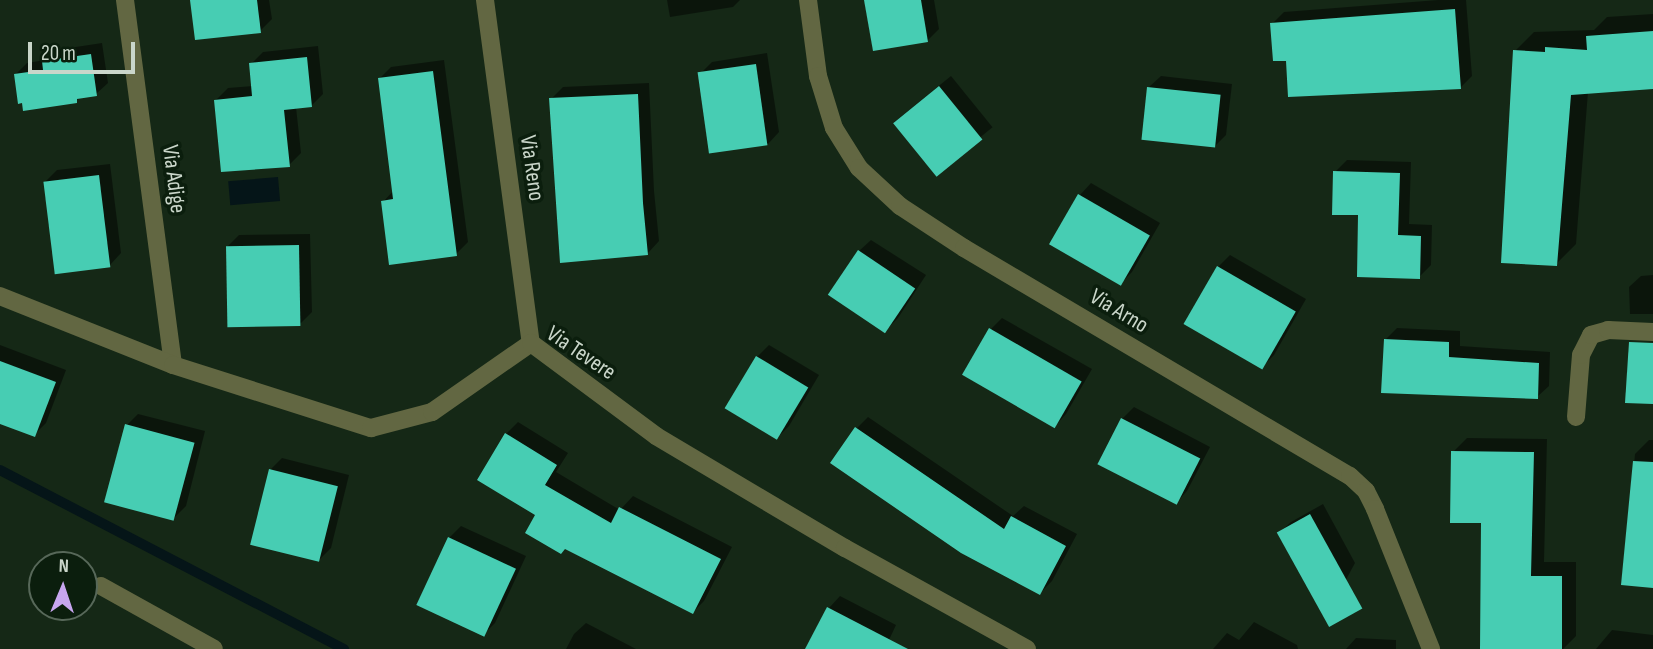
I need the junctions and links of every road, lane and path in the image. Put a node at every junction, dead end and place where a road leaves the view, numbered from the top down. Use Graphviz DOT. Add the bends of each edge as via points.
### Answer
graph roads {
  1 [pos="125,0"];
  2 [pos="485,0"];
  3 [pos="808,0"];
  4 [pos="0,296"];
  5 [pos="1653,332"];
  6 [pos="531,344"];
  7 [pos="173,365"];
  8 [pos="1576,417"];
  9 [pos="101,586"];
  10 [pos="214,649"];
  11 [pos="1027,649"];
  12 [pos="1431,649"];
  1 -- 7 [label="street, Via Adige"];
  2 -- 6 [label="street, Via Reno"];
  3 -- 12 [label="street, Via Arno" via="818,76 834,128 859,168 900,206 964,248 1350,476 1366,491 1375,509"];
  4 -- 7 [label="street, Via Tevere"];
  5 -- 8 [label="street" via="1608,330 1591,335 1581,355"];
  6 -- 7 [label="street, Via Tevere" via="432,411 371,428"];
  6 -- 11 [label="street, Via Tevere" via="656,436"];
  9 -- 10 [label="street"];
}
